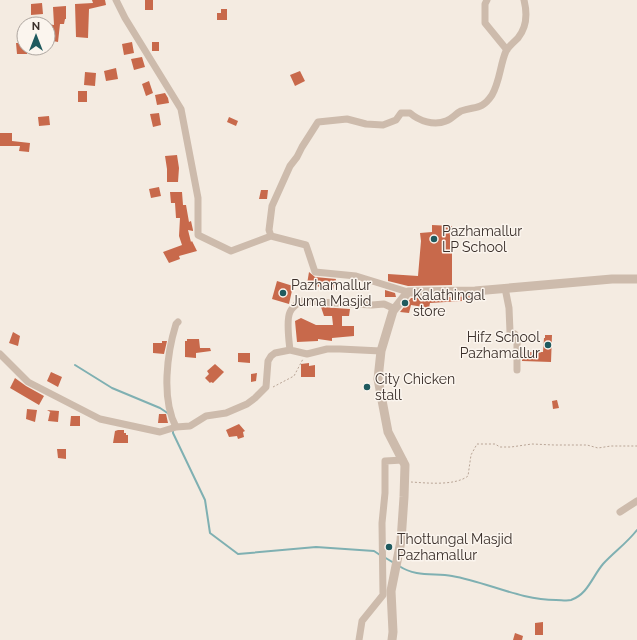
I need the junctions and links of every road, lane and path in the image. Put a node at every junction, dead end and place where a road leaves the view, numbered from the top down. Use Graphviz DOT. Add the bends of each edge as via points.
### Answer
graph roads {
  1 [pos="116,0"];
  2 [pos="487,0"];
  3 [pos="524,0"];
  4 [pos="507,50"];
  5 [pos="271,236"];
  6 [pos="637,279"];
  7 [pos="505,288"];
  8 [pos="408,292"];
  9 [pos="395,309"];
  10 [pos="178,322"];
  11 [pos="290,350"];
  12 [pos="381,351"];
  13 [pos="0,354"];
  14 [pos="306,354"];
  15 [pos="517,370"];
  16 [pos="266,387"];
  17 [pos="174,428"];
  18 [pos="637,446"];
  19 [pos="403,460"];
  20 [pos="405,482"];
  21 [pos="637,501"];
  22 [pos="620,512"];
  23 [pos="359,640"];
  24 [pos="392,640"];
  1 -- 5 [label="street" via="124,18 181,109 198,198 198,235 231,251"];
  2 -- 4 [label="street" via="484,4 485,22"];
  3 -- 4 [label="street" via="527,12 522,31"];
  4 -- 5 [label="street" via="494,90 484,106 455,114 448,121 427,122 410,113 401,113 396,120 383,125 347,120 318,122 290,166 272,206 268,230"];
  5 -- 8 [label="street" via="306,245 315,272 356,276"];
  6 -- 7 [label="street"];
  7 -- 8 [label="street"];
  7 -- 15 [label="street" via="510,332 515,334 517,342"];
  8 -- 9 [label="street"];
  9 -- 11 [label="street" via="384,304 301,301 289,313"];
  9 -- 12 [label="street"];
  10 -- 17 [label="street" via="171,339 168,386 169,410"];
  11 -- 14 [label="street"];
  11 -- 16 [label="street" via="271,356 268,361"];
  12 -- 14 [label="street" via="327,349"];
  12 -- 19 [label="street" via="378,379 388,432"];
  13 -- 17 [label="street" via="28,382 100,419 160,432"];
  14 -- 16 [label="path" via="294,376 275,387"];
  16 -- 17 [label="street" via="247,404 226,413 206,416 190,426"];
  18 -- 20 [label="path" via="598,448 587,445 532,444 500,447 495,444 477,444 470,455 468,476 464,479 449,482"];
  19 -- 20 [label="street"];
  19 -- 23 [label="street" via="385,461 382,523 383,594 362,621"];
  20 -- 24 [label="street" via="401,541 391,591"];
  21 -- 22 [label="street"];
}
